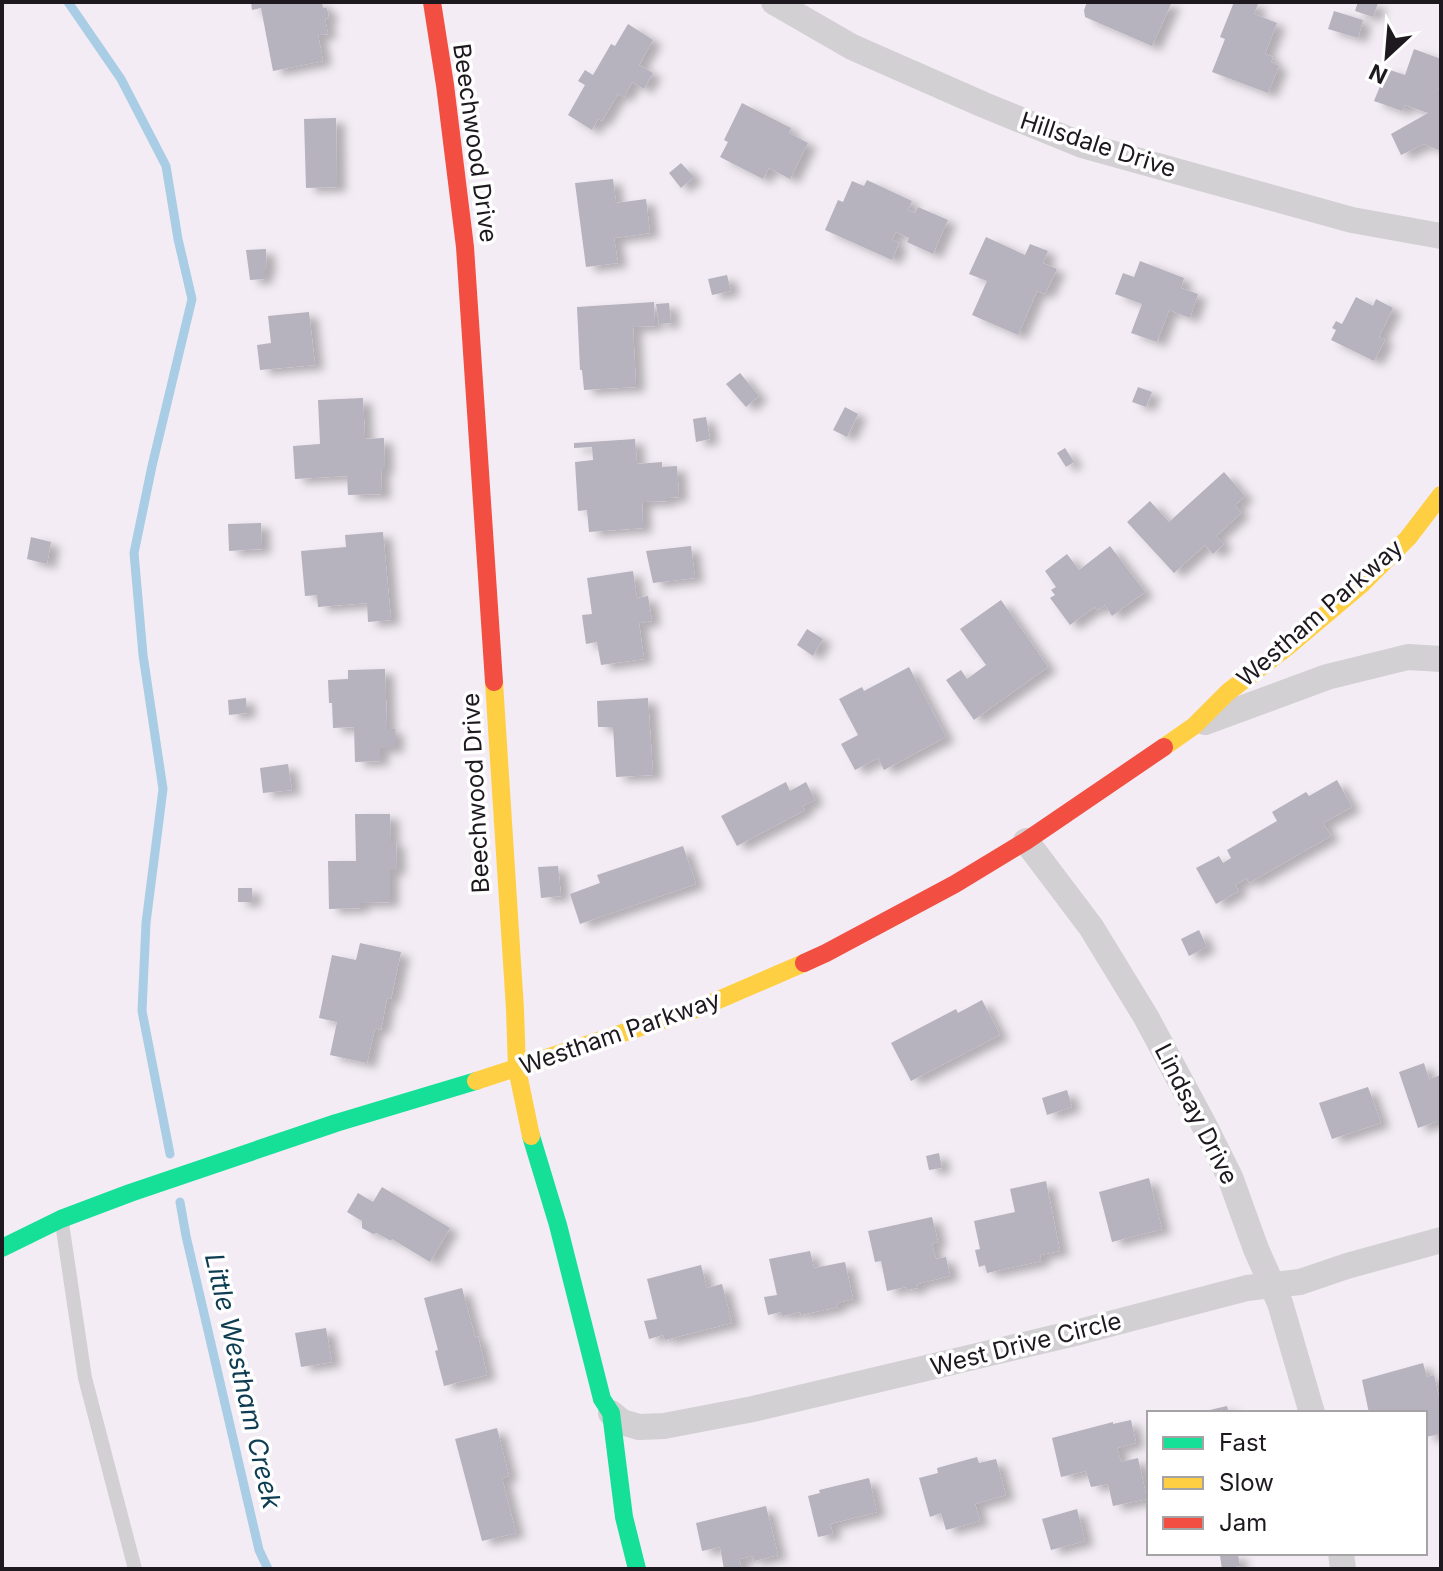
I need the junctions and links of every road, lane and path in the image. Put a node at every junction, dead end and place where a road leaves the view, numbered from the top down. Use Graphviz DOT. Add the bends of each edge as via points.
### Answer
graph roads {
  1 [pos="432,2"];
  2 [pos="774,2"];
  3 [pos="1441,236"];
  4 [pos="1441,495"];
  5 [pos="1441,659"];
  6 [pos="1194,726"];
  7 [pos="1026,841"];
  8 [pos="517,1069"];
  9 [pos="61,1219"];
  10 [pos="1441,1240"];
  11 [pos="2,1248"];
  12 [pos="1272,1286"];
  13 [pos="1311,1411"];
  14 [pos="611,1413"];
  15 [pos="135,1569"];
  16 [pos="637,1569"];
  1 -- 8 [label="street, Beechwood Drive" via="465,247"];
  2 -- 3 [label="street, Hillsdale Drive" via="852,47 1082,145 1352,220"];
  4 -- 6 [label="street, Westham Parkway" via="1363,583"];
  5 -- 6 [label="street, Westham Parkway" via="1408,657 1327,677"];
  6 -- 7 [label="street, Westham Parkway"];
  7 -- 8 [label="street, Westham Parkway" via="826,953 702,1007"];
  7 -- 12 [label="street, Lindsay Drive" via="1091,927 1146,1017 1230,1177"];
  8 -- 9 [label="street, Westham Parkway" via="336,1123"];
  8 -- 14 [label="street, Beechwood Drive" via="602,1399"];
  9 -- 11 [label="street, Westham Parkway"];
  9 -- 15 [label="lane" via="85,1378"];
  10 -- 12 [label="street, West Drive Circle"];
  12 -- 13 [label="street, Lindsay Drive"];
  12 -- 14 [label="street, West Drive Circle" via="753,1409 652,1427 622,1422"];
  14 -- 16 [label="street, Beechwood Drive" via="624,1517"];
}
